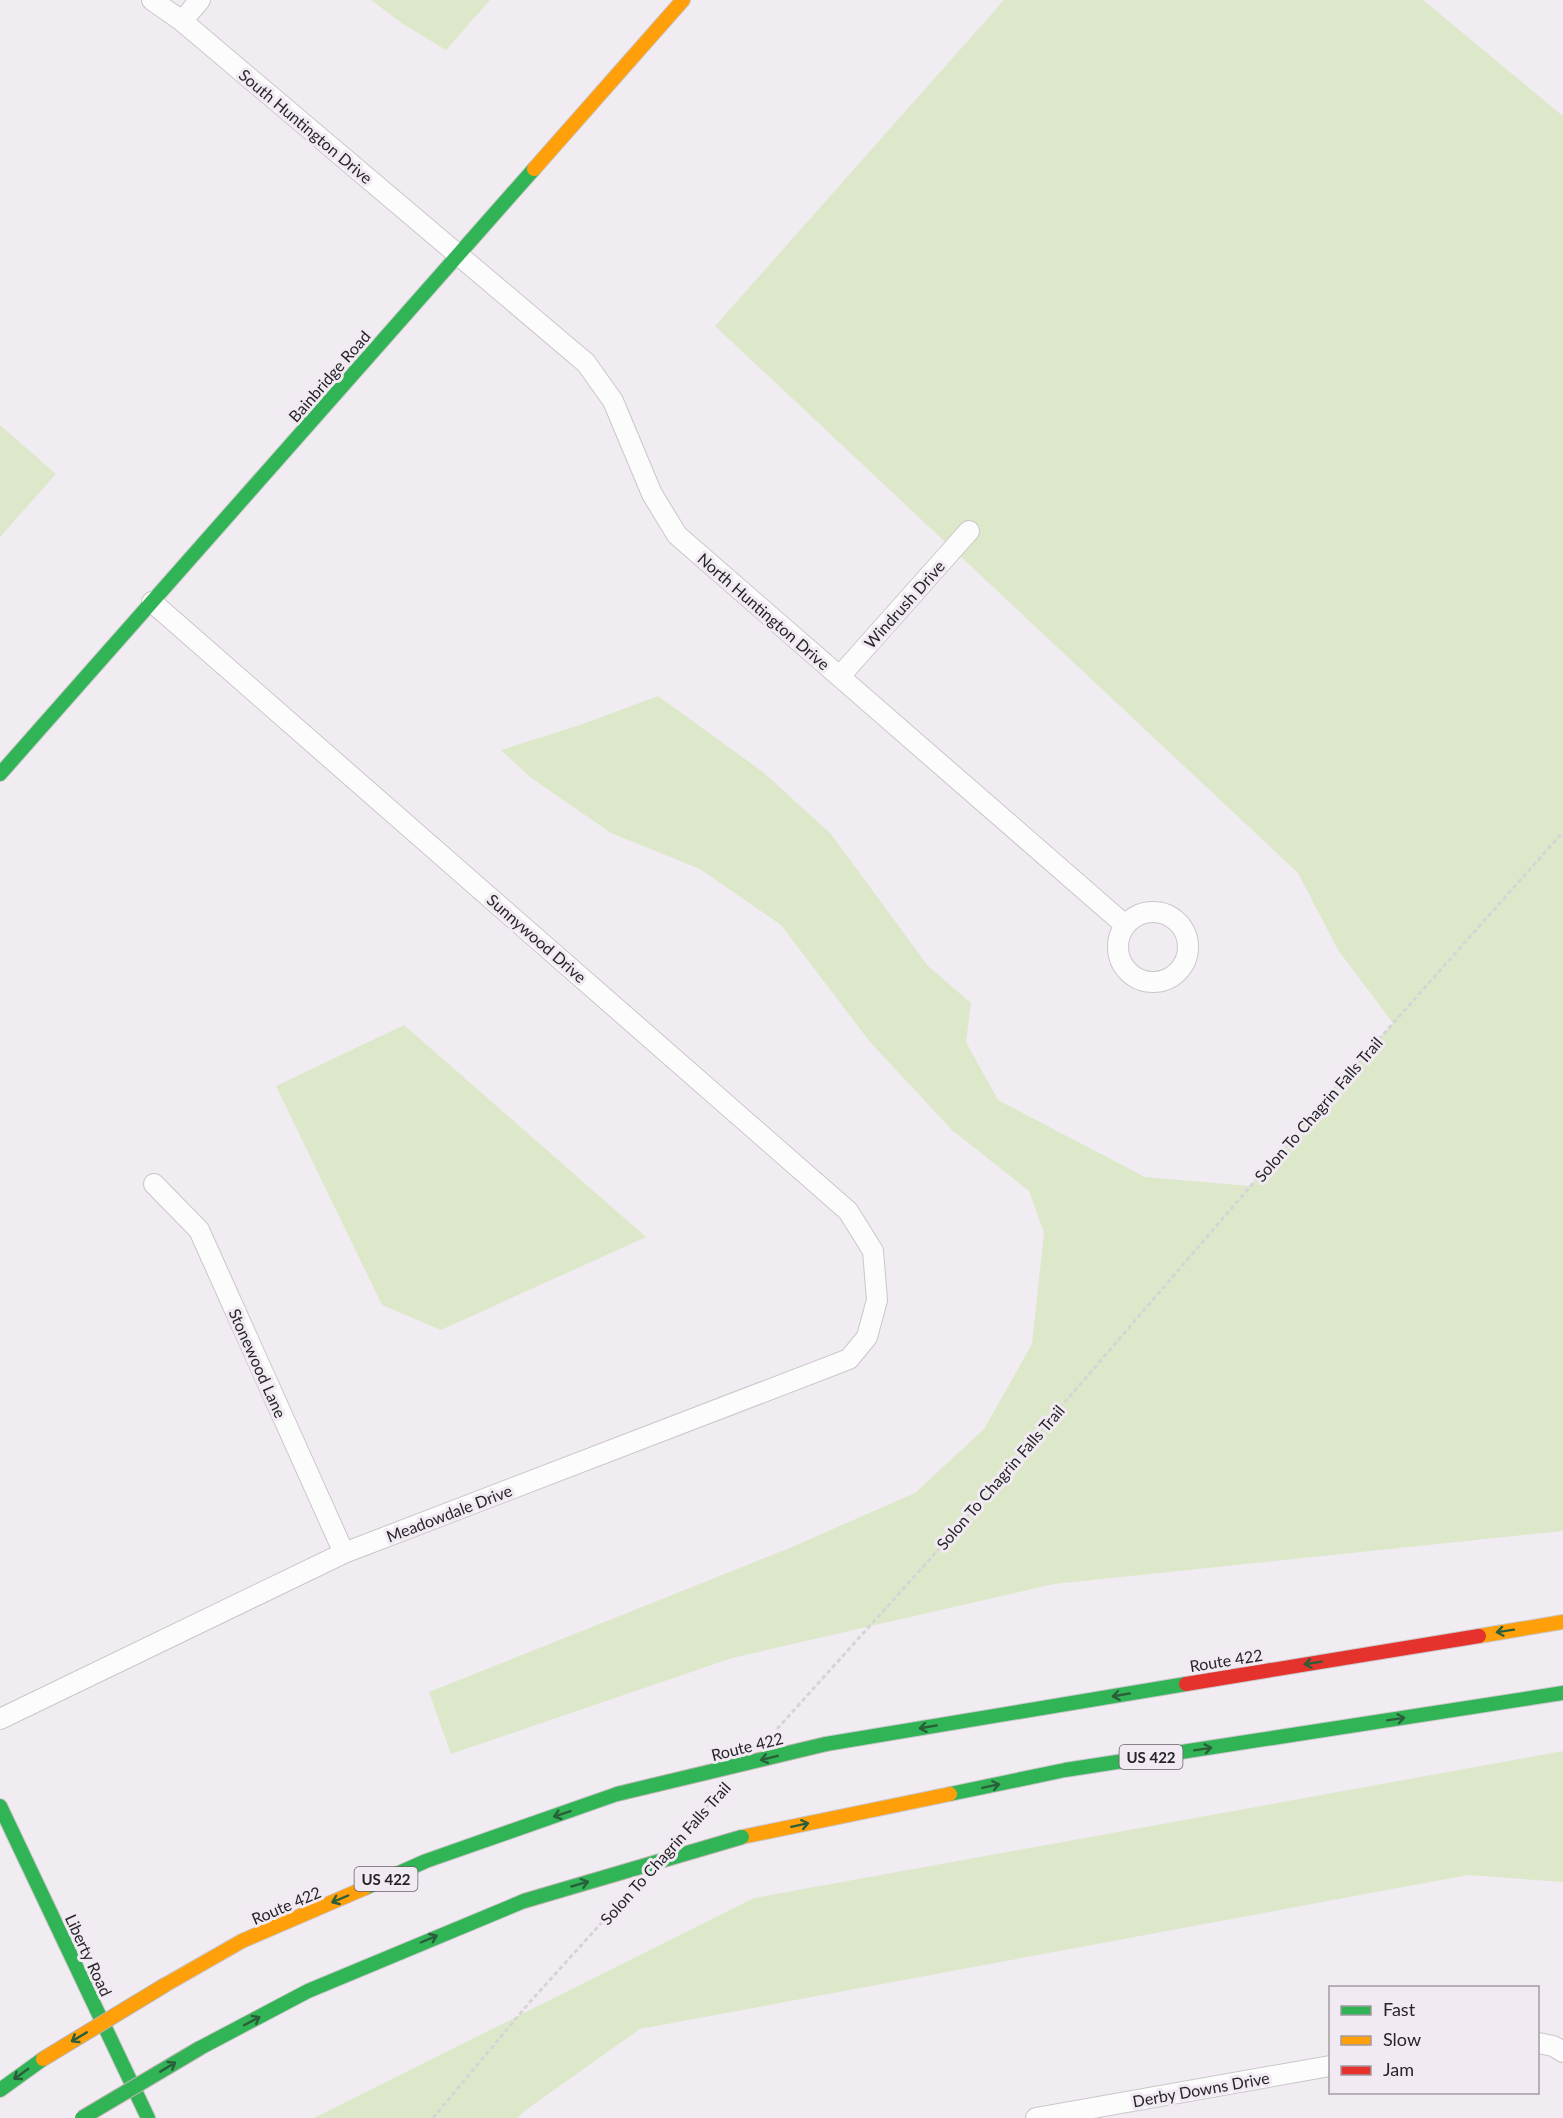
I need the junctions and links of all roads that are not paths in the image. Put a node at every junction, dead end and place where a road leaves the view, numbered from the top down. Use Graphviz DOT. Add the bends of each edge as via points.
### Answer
graph roads {
  1 [pos="152,0"];
  2 [pos="200,0"];
  3 [pos="683,0"];
  4 [pos="182,21"];
  5 [pos="457,256"];
  6 [pos="969,531"];
  7 [pos="152,602"];
  8 [pos="840,676"];
  9 [pos="0,774"];
  10 [pos="1125,925"];
  11 [pos="154,1184"];
  12 [pos="877,1300"];
  13 [pos="344,1553"];
  14 [pos="1563,1622"];
  15 [pos="1563,1693"];
  16 [pos="0,1719"];
  17 [pos="0,1806"];
  18 [pos="1539,2043"];
  19 [pos="1563,2052"];
  20 [pos="1329,2066"];
  21 [pos="0,2090"];
  22 [pos="82,2118"];
  23 [pos="148,2118"];
  24 [pos="1036,2118"];
  1 -- 4 [label="street, South Huntington Drive"];
  2 -- 4 [label="street"];
  3 -- 5 [label="main road, Bainbridge Road"];
  4 -- 5 [label="street, South Huntington Drive"];
  5 -- 7 [label="main road, Bainbridge Road"];
  5 -- 8 [label="street, North Huntington Drive" via="586,363 614,401 652,494 677,535"];
  6 -- 8 [label="street, Windrush Drive"];
  7 -- 9 [label="main road, Bainbridge Road"];
  7 -- 12 [label="street, Sunnywood Drive" via="848,1211 873,1251"];
  8 -- 10 [label="street, North Huntington Drive"];
  11 -- 13 [label="street, Stonewood Lane" via="199,1230"];
  12 -- 13 [label="street, Meadowdale Drive" via="867,1338 849,1359"];
  13 -- 16 [label="street, Meadowdale Drive"];
  14 -- 21 [label="main road, Route 422 / US 422, one-way, bridge" via="826,1744 617,1794 426,1862 242,1941 43,2059"];
  22 -- 15 [label="main road, US 422, one-way, bridge" via="200,2048 308,1991 524,1901 742,1837 1065,1770"];
  17 -- 23 [label="main road, Liberty Road"];
  18 -- 19 [label="street"];
  20 -- 24 [label="street, Derby Downs Drive"];
}
